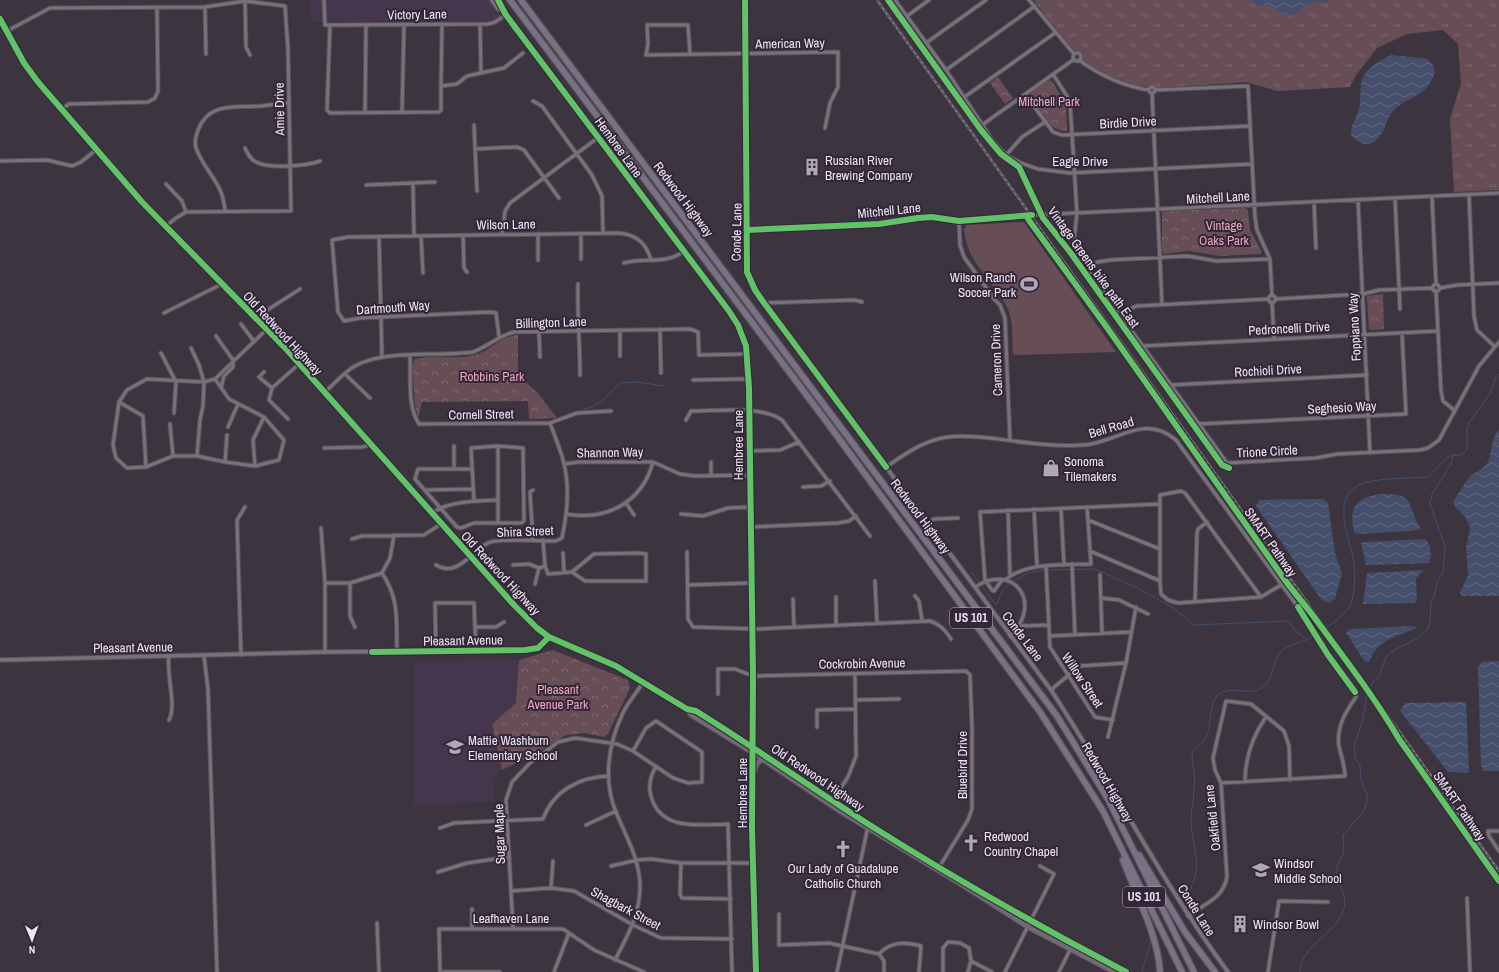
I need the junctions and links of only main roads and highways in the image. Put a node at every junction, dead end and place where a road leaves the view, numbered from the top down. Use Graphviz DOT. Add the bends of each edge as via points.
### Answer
graph roads {
  1 [pos="510,0"];
  2 [pos="521,0"];
  3 [pos="0,19"];
  4 [pos="687,709"];
  5 [pos="762,759"];
  6 [pos="753,774"];
  7 [pos="1116,815"];
  8 [pos="1107,821"];
  9 [pos="868,827"];
  10 [pos="938,869"];
  11 [pos="1114,972"];
  12 [pos="1126,972"];
  13 [pos="1160,972"];
  14 [pos="1182,972"];
  15 [pos="1194,972"];
  16 [pos="1215,972"];
  1 -- 8 [label="highway, Redwood Highway / US 101" via="826,421 1040,712 1082,775"];
  2 -- 7 [label="highway, Redwood Highway / US 101" via="1057,716"];
  3 -- 4 [label="main road, Old Redwood Highway" via="28,68 96,150 165,227 267,329 526,618 549,637 601,658"];
  4 -- 5 [label="main road, Old Redwood Highway" via="691,715"];
  4 -- 9 [label="main road, Old Redwood Highway" via="696,711 753,747 833,800"];
  5 -- 6 [label="main road"];
  5 -- 9 [label="main road, Old Redwood Highway" via="829,805"];
  7 -- 15 [label="highway, Redwood Highway / US 101"];
  7 -- 16 [label="highway" via="1183,930"];
  8 -- 13 [label="highway" via="1154,940"];
  8 -- 14 [label="highway, Redwood Highway / US 101"];
  9 -- 10 [label="main road, Old Redwood Highway"];
  10 -- 11 [label="main road, Old Redwood Highway" via="1028,927"];
  10 -- 12 [label="main road, Old Redwood Highway"];
}
